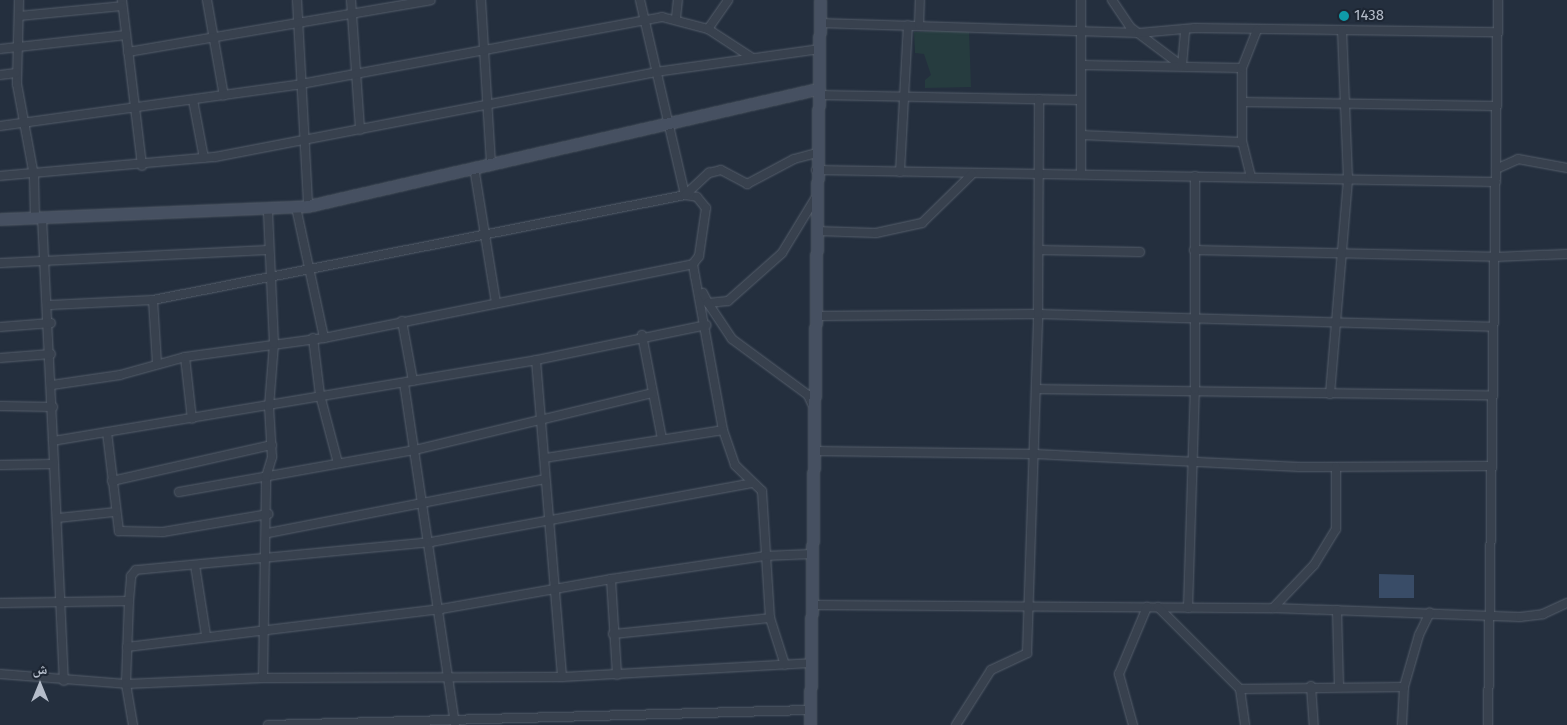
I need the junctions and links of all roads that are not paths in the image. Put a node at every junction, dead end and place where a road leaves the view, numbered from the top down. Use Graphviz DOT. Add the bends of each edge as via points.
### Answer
graph roads {
  1 [pos="20,0"];
  2 [pos="207,0"];
  3 [pos="297,0"];
  4 [pos="351,0"];
  5 [pos="431,0"];
  6 [pos="481,0"];
  7 [pos="640,0"];
  8 [pos="678,0"];
  9 [pos="728,0"];
  10 [pos="820,0"];
  11 [pos="920,0"];
  12 [pos="1081,0"];
  13 [pos="1112,0"];
  14 [pos="1498,0"];
  15 [pos="122,3"];
  16 [pos="352,14"];
  17 [pos="18,16"];
  18 [pos="676,18"];
  19 [pos="646,20"];
  20 [pos="299,22"];
  21 [pos="819,23"];
  22 [pos="908,25"];
  23 [pos="919,25"];
  24 [pos="708,29"];
  25 [pos="1257,30"];
  26 [pos="1342,30"];
  27 [pos="1081,31"];
  28 [pos="1186,32"];
  29 [pos="1497,32"];
  30 [pos="1139,33"];
  31 [pos="126,35"];
  32 [pos="214,37"];
  33 [pos="0,49"];
  34 [pos="819,49"];
  35 [pos="16,50"];
  36 [pos="484,50"];
  37 [pos="128,52"];
  38 [pos="751,56"];
  39 [pos="1081,65"];
  40 [pos="1182,66"];
  41 [pos="1242,68"];
  42 [pos="656,72"];
  43 [pos="16,73"];
  44 [pos="355,74"];
  45 [pos="0,75"];
  46 [pos="301,84"];
  47 [pos="818,92"];
  48 [pos="224,96"];
  49 [pos="903,97"];
  50 [pos="1039,99"];
  51 [pos="193,100"];
  52 [pos="1081,100"];
  53 [pos="1242,102"];
  54 [pos="1345,103"];
  55 [pos="489,104"];
  56 [pos="1496,106"];
  57 [pos="134,108"];
  58 [pos="665,122"];
  59 [pos="25,124"];
  60 [pos="0,126"];
  61 [pos="360,130"];
  62 [pos="1081,135"];
  63 [pos="306,141"];
  64 [pos="1242,142"];
  65 [pos="817,153"];
  66 [pos="204,158"];
  67 [pos="491,163"];
  68 [pos="142,166"];
  69 [pos="474,167"];
  70 [pos="1567,168"];
  71 [pos="1496,169"];
  72 [pos="816,170"];
  73 [pos="900,172"];
  74 [pos="975,173"];
  75 [pos="1040,174"];
  76 [pos="1081,174"];
  77 [pos="0,176"];
  78 [pos="34,176"];
  79 [pos="1195,176"];
  80 [pos="1251,177"];
  81 [pos="1348,179"];
  82 [pos="1496,182"];
  83 [pos="685,195"];
  84 [pos="816,196"];
  85 [pos="308,206"];
  86 [pos="296,207"];
  87 [pos="268,211"];
  88 [pos="39,218"];
  89 [pos="0,220"];
  90 [pos="816,231"];
  91 [pos="484,232"];
  92 [pos="269,250"];
  93 [pos="1039,250"];
  94 [pos="1194,250"];
  95 [pos="1140,252"];
  96 [pos="1567,254"];
  97 [pos="1343,255"];
  98 [pos="1495,257"];
  99 [pos="46,260"];
  100 [pos="0,263"];
  101 [pos="693,264"];
  102 [pos="310,268"];
  103 [pos="272,276"];
  104 [pos="700,287"];
  105 [pos="153,300"];
  106 [pos="496,303"];
  107 [pos="708,303"];
  108 [pos="50,305"];
  109 [pos="1038,314"];
  110 [pos="816,316"];
  111 [pos="402,321"];
  112 [pos="1195,321"];
  113 [pos="1336,322"];
  114 [pos="50,323"];
  115 [pos="706,325"];
  116 [pos="1493,326"];
  117 [pos="0,327"];
  118 [pos="642,334"];
  119 [pos="314,338"];
  120 [pos="324,338"];
  121 [pos="274,344"];
  122 [pos="51,354"];
  123 [pos="0,358"];
  124 [pos="185,358"];
  125 [pos="536,360"];
  126 [pos="157,364"];
  127 [pos="408,382"];
  128 [pos="52,385"];
  129 [pos="1036,388"];
  130 [pos="1195,390"];
  131 [pos="652,393"];
  132 [pos="1330,394"];
  133 [pos="320,395"];
  134 [pos="1492,395"];
  135 [pos="0,406"];
  136 [pos="269,406"];
  137 [pos="53,407"];
  138 [pos="540,418"];
  139 [pos="192,419"];
  140 [pos="814,420"];
  141 [pos="723,430"];
  142 [pos="107,432"];
  143 [pos="662,439"];
  144 [pos="53,442"];
  145 [pos="272,445"];
  146 [pos="414,450"];
  147 [pos="814,451"];
  148 [pos="1035,454"];
  149 [pos="545,458"];
  150 [pos="338,463"];
  151 [pos="1194,463"];
  152 [pos="54,464"];
  153 [pos="0,465"];
  154 [pos="1490,466"];
  155 [pos="1336,467"];
  156 [pos="266,477"];
  157 [pos="545,480"];
  158 [pos="112,481"];
  159 [pos="751,483"];
  160 [pos="178,492"];
  161 [pos="424,501"];
  162 [pos="115,512"];
  163 [pos="268,514"];
  164 [pos="57,518"];
  165 [pos="549,523"];
  166 [pos="268,533"];
  167 [pos="431,542"];
  168 [pos="812,554"];
  169 [pos="764,556"];
  170 [pos="267,560"];
  171 [pos="194,565"];
  172 [pos="611,579"];
  173 [pos="556,592"];
  174 [pos="129,601"];
  175 [pos="0,603"];
  176 [pos="1567,603"];
  177 [pos="61,604"];
  178 [pos="812,604"];
  179 [pos="1032,605"];
  180 [pos="1147,607"];
  181 [pos="1158,607"];
  182 [pos="1188,608"];
  183 [pos="1273,608"];
  184 [pos="440,609"];
  185 [pos="1337,610"];
  186 [pos="1430,612"];
  187 [pos="1488,613"];
  188 [pos="770,618"];
  189 [pos="264,628"];
  190 [pos="613,634"];
  191 [pos="206,635"];
  192 [pos="127,647"];
  193 [pos="811,663"];
  194 [pos="785,665"];
  195 [pos="0,674"];
  196 [pos="617,675"];
  197 [pos="562,677"];
  198 [pos="263,678"];
  199 [pos="449,679"];
  200 [pos="64,680"];
  201 [pos="126,684"];
  202 [pos="1312,686"];
  203 [pos="1340,686"];
  204 [pos="1404,687"];
  205 [pos="1240,688"];
  206 [pos="810,710"];
  207 [pos="696,715"];
  208 [pos="578,721"];
  209 [pos="455,722"];
  210 [pos="133,725"];
  211 [pos="268,725"];
  212 [pos="696,725"];
  213 [pos="810,725"];
  214 [pos="956,725"];
  215 [pos="1133,725"];
  216 [pos="1245,725"];
  217 [pos="1314,725"];
  218 [pos="1402,725"];
  219 [pos="1488,725"];
  1 -- 17 [label="street"];
  2 -- 32 [label="street"];
  3 -- 20 [label="street"];
  4 -- 16 [label="street"];
  5 -- 16 [label="street"];
  6 -- 36 [label="street"];
  7 -- 19 [label="street"];
  8 -- 18 [label="street"];
  9 -- 24 [label="street"];
  10 -- 21 [label="street"];
  11 -- 23 [label="street"];
  12 -- 27 [label="street"];
  13 -- 30 [label="street"];
  14 -- 29 [label="street"];
  15 -- 17 [label="street"];
  15 -- 31 [label="street"];
  16 -- 20 [label="street"];
  16 -- 44 [label="street"];
  17 -- 35 [label="street"];
  18 -- 19 [label="street"];
  18 -- 24 [label="street"];
  19 -- 36 [label="street"];
  19 -- 42 [label="street"];
  20 -- 32 [label="street"];
  20 -- 46 [label="street"];
  21 -- 22 [label="street"];
  21 -- 34 [label="street"];
  22 -- 23 [label="street"];
  22 -- 49 [label="street"];
  23 -- 27 [label="street"];
  24 -- 38 [label="street"];
  25 -- 26 [label="street"];
  25 -- 28 [label="street"];
  25 -- 41 [label="street"];
  26 -- 29 [label="street"];
  26 -- 54 [label="street"];
  27 -- 30 [label="street"];
  27 -- 39 [label="street"];
  28 -- 30 [label="street"];
  28 -- 40 [label="street"];
  29 -- 56 [label="street"];
  30 -- 40 [label="street"];
  31 -- 35 [label="street"];
  31 -- 37 [label="street"];
  32 -- 37 [label="street"];
  32 -- 48 [label="street"];
  33 -- 35 [label="street"];
  34 -- 38 [label="street"];
  34 -- 47 [label="street"];
  35 -- 43 [label="street"];
  36 -- 44 [label="street"];
  36 -- 55 [label="street"];
  37 -- 57 [label="street"];
  38 -- 42 [label="street"];
  39 -- 40 [label="street"];
  39 -- 52 [label="street"];
  40 -- 41 [label="street"];
  41 -- 53 [label="street"];
  42 -- 55 [label="street"];
  42 -- 58 [label="street"];
  43 -- 45 [label="street"];
  43 -- 59 [label="street"];
  44 -- 46 [label="street"];
  44 -- 61 [label="street"];
  46 -- 48 [label="street"];
  46 -- 63 [label="street"];
  47 -- 49 [label="street"];
  47 -- 58 [label="street"];
  47 -- 65 [label="street"];
  48 -- 51 [label="street"];
  49 -- 50 [label="street"];
  49 -- 73 [label="street"];
  50 -- 52 [label="street"];
  50 -- 75 [label="street"];
  51 -- 57 [label="street"];
  51 -- 66 [label="street"];
  52 -- 62 [label="street"];
  53 -- 54 [label="street"];
  53 -- 64 [label="street"];
  54 -- 56 [label="street"];
  54 -- 81 [label="street"];
  55 -- 61 [label="street"];
  55 -- 67 [label="street"];
  56 -- 71 [label="street"];
  57 -- 59 [label="street"];
  57 -- 68 [label="street"];
  58 -- 67 [label="street"];
  58 -- 83 [label="street"];
  59 -- 60 [label="street"];
  59 -- 78 [label="street"];
  61 -- 63 [label="street"];
  62 -- 64 [label="street"];
  62 -- 76 [label="street"];
  63 -- 66 [label="street"];
  63 -- 85 [label="street"];
  64 -- 80 [label="street"];
  65 -- 72 [label="street"];
  65 -- 83 [label="street" via="794,158 747,184 721,170 710,173"];
  66 -- 68 [label="street"];
  67 -- 69 [label="street"];
  68 -- 78 [label="street"];
  69 -- 85 [label="street"];
  69 -- 91 [label="street"];
  70 -- 71 [label="street" via="1518,159"];
  71 -- 82 [label="street"];
  72 -- 73 [label="street"];
  72 -- 84 [label="street"];
  73 -- 74 [label="street"];
  74 -- 75 [label="street"];
  74 -- 90 [label="street" via="922,223 876,233"];
  75 -- 76 [label="street"];
  75 -- 93 [label="street"];
  76 -- 79 [label="street"];
  77 -- 78 [label="street"];
  78 -- 88 [label="street"];
  79 -- 80 [label="street"];
  79 -- 94 [label="street"];
  80 -- 81 [label="street"];
  81 -- 82 [label="street"];
  81 -- 97 [label="street"];
  82 -- 98 [label="street"];
  83 -- 91 [label="street"];
  83 -- 101 [label="street" via="702,201 706,212 699,256"];
  84 -- 90 [label="street"];
  84 -- 107 [label="street" via="782,253 728,301"];
  85 -- 86 [label="street"];
  86 -- 87 [label="street"];
  86 -- 102 [label="street"];
  87 -- 88 [label="street"];
  87 -- 92 [label="street"];
  88 -- 89 [label="street"];
  88 -- 99 [label="street"];
  90 -- 110 [label="street"];
  91 -- 102 [label="street"];
  91 -- 106 [label="street"];
  92 -- 99 [label="street"];
  92 -- 103 [label="street"];
  93 -- 95 [label="street"];
  93 -- 109 [label="street"];
  94 -- 97 [label="street"];
  94 -- 112 [label="street"];
  96 -- 98 [label="street"];
  97 -- 98 [label="street"];
  97 -- 113 [label="street"];
  98 -- 116 [label="street"];
  99 -- 100 [label="street"];
  99 -- 108 [label="street"];
  101 -- 104 [label="street"];
  101 -- 106 [label="street"];
  102 -- 103 [label="street"];
  102 -- 120 [label="street"];
  103 -- 105 [label="street"];
  103 -- 121 [label="street"];
  104 -- 107 [label="street"];
  104 -- 115 [label="street"];
  105 -- 108 [label="street"];
  105 -- 126 [label="street"];
  106 -- 111 [label="street"];
  107 -- 140 [label="street" via="732,339 808,395"];
  108 -- 114 [label="street"];
  109 -- 110 [label="street"];
  109 -- 112 [label="street"];
  109 -- 129 [label="street"];
  110 -- 140 [label="street"];
  111 -- 120 [label="street"];
  111 -- 127 [label="street"];
  112 -- 113 [label="street"];
  112 -- 130 [label="street"];
  113 -- 116 [label="street"];
  113 -- 132 [label="street"];
  114 -- 117 [label="street"];
  114 -- 122 [label="street"];
  115 -- 118 [label="street"];
  115 -- 141 [label="street"];
  116 -- 134 [label="street"];
  118 -- 125 [label="street"];
  118 -- 131 [label="street"];
  119 -- 120 [label="street"];
  119 -- 121 [label="street"];
  119 -- 133 [label="street"];
  121 -- 124 [label="street"];
  121 -- 136 [label="street"];
  122 -- 123 [label="street"];
  122 -- 128 [label="street"];
  124 -- 126 [label="street"];
  124 -- 139 [label="street"];
  125 -- 127 [label="street"];
  125 -- 138 [label="street"];
  126 -- 128 [label="street" via="120,375"];
  127 -- 133 [label="street"];
  127 -- 146 [label="street"];
  128 -- 137 [label="street"];
  129 -- 130 [label="street"];
  129 -- 148 [label="street"];
  130 -- 132 [label="street"];
  130 -- 151 [label="street"];
  131 -- 138 [label="street"];
  131 -- 143 [label="street"];
  132 -- 134 [label="street"];
  133 -- 136 [label="street"];
  133 -- 150 [label="street"];
  134 -- 154 [label="street"];
  135 -- 137 [label="street"];
  136 -- 139 [label="street"];
  136 -- 145 [label="street"];
  137 -- 144 [label="street"];
  138 -- 146 [label="street"];
  138 -- 149 [label="street"];
  139 -- 142 [label="street"];
  140 -- 147 [label="street"];
  141 -- 143 [label="street"];
  141 -- 159 [label="street" via="735,466"];
  142 -- 144 [label="street"];
  142 -- 158 [label="street"];
  143 -- 149 [label="street"];
  144 -- 152 [label="street"];
  145 -- 156 [label="street"];
  145 -- 158 [label="street"];
  146 -- 150 [label="street"];
  146 -- 161 [label="street"];
  147 -- 148 [label="street"];
  147 -- 168 [label="street"];
  148 -- 151 [label="street"];
  148 -- 179 [label="street"];
  149 -- 157 [label="street"];
  150 -- 156 [label="street"];
  151 -- 155 [label="street"];
  151 -- 182 [label="street"];
  152 -- 153 [label="street"];
  152 -- 164 [label="street"];
  154 -- 155 [label="street"];
  154 -- 187 [label="street"];
  155 -- 183 [label="street" via="1336,528 1314,565"];
  156 -- 160 [label="street"];
  156 -- 163 [label="street"];
  157 -- 161 [label="street"];
  157 -- 165 [label="street"];
  158 -- 162 [label="street"];
  159 -- 165 [label="street"];
  159 -- 169 [label="street" via="762,491"];
  161 -- 166 [label="street"];
  161 -- 167 [label="street"];
  162 -- 163 [label="street" via="116,527 124,532 163,532"];
  162 -- 164 [label="street"];
  163 -- 166 [label="street"];
  164 -- 177 [label="street"];
  165 -- 167 [label="street"];
  165 -- 173 [label="street"];
  166 -- 170 [label="street"];
  167 -- 170 [label="street"];
  167 -- 184 [label="street"];
  168 -- 169 [label="street"];
  168 -- 178 [label="street"];
  169 -- 172 [label="street"];
  169 -- 188 [label="street"];
  170 -- 171 [label="street"];
  170 -- 189 [label="street"];
  171 -- 174 [label="street" via="136,570 130,576"];
  171 -- 191 [label="street"];
  172 -- 173 [label="street"];
  172 -- 190 [label="street"];
  173 -- 184 [label="street"];
  173 -- 197 [label="street"];
  174 -- 177 [label="street"];
  174 -- 192 [label="street"];
  175 -- 177 [label="street"];
  176 -- 187 [label="street" via="1528,616"];
  177 -- 200 [label="street"];
  178 -- 179 [label="street"];
  178 -- 193 [label="street"];
  179 -- 180 [label="street"];
  179 -- 214 [label="street" via="1027,653 991,670"];
  180 -- 181 [label="street"];
  180 -- 215 [label="street" via="1119,674"];
  181 -- 182 [label="street"];
  181 -- 205 [label="street"];
  182 -- 183 [label="street"];
  183 -- 185 [label="street"];
  184 -- 189 [label="street"];
  184 -- 199 [label="street"];
  185 -- 186 [label="street"];
  185 -- 203 [label="street"];
  186 -- 187 [label="street"];
  186 -- 204 [label="street" via="1418,635"];
  187 -- 219 [label="street"];
  188 -- 190 [label="street"];
  188 -- 194 [label="street"];
  189 -- 191 [label="street"];
  189 -- 198 [label="street"];
  190 -- 196 [label="street"];
  191 -- 192 [label="street"];
  192 -- 201 [label="street"];
  193 -- 194 [label="street"];
  193 -- 206 [label="street"];
  194 -- 196 [label="street"];
  195 -- 200 [label="street"];
  196 -- 197 [label="street"];
  197 -- 199 [label="street"];
  198 -- 199 [label="street"];
  198 -- 201 [label="street"];
  199 -- 209 [label="street"];
  200 -- 201 [label="street"];
  201 -- 210 [label="street"];
  202 -- 203 [label="street"];
  202 -- 205 [label="street"];
  202 -- 217 [label="street"];
  203 -- 204 [label="street"];
  204 -- 218 [label="street"];
  205 -- 216 [label="street"];
  206 -- 207 [label="street"];
  206 -- 213 [label="street"];
  207 -- 208 [label="street"];
  207 -- 212 [label="street"];
  208 -- 209 [label="street"];
  209 -- 211 [label="street"];
}
